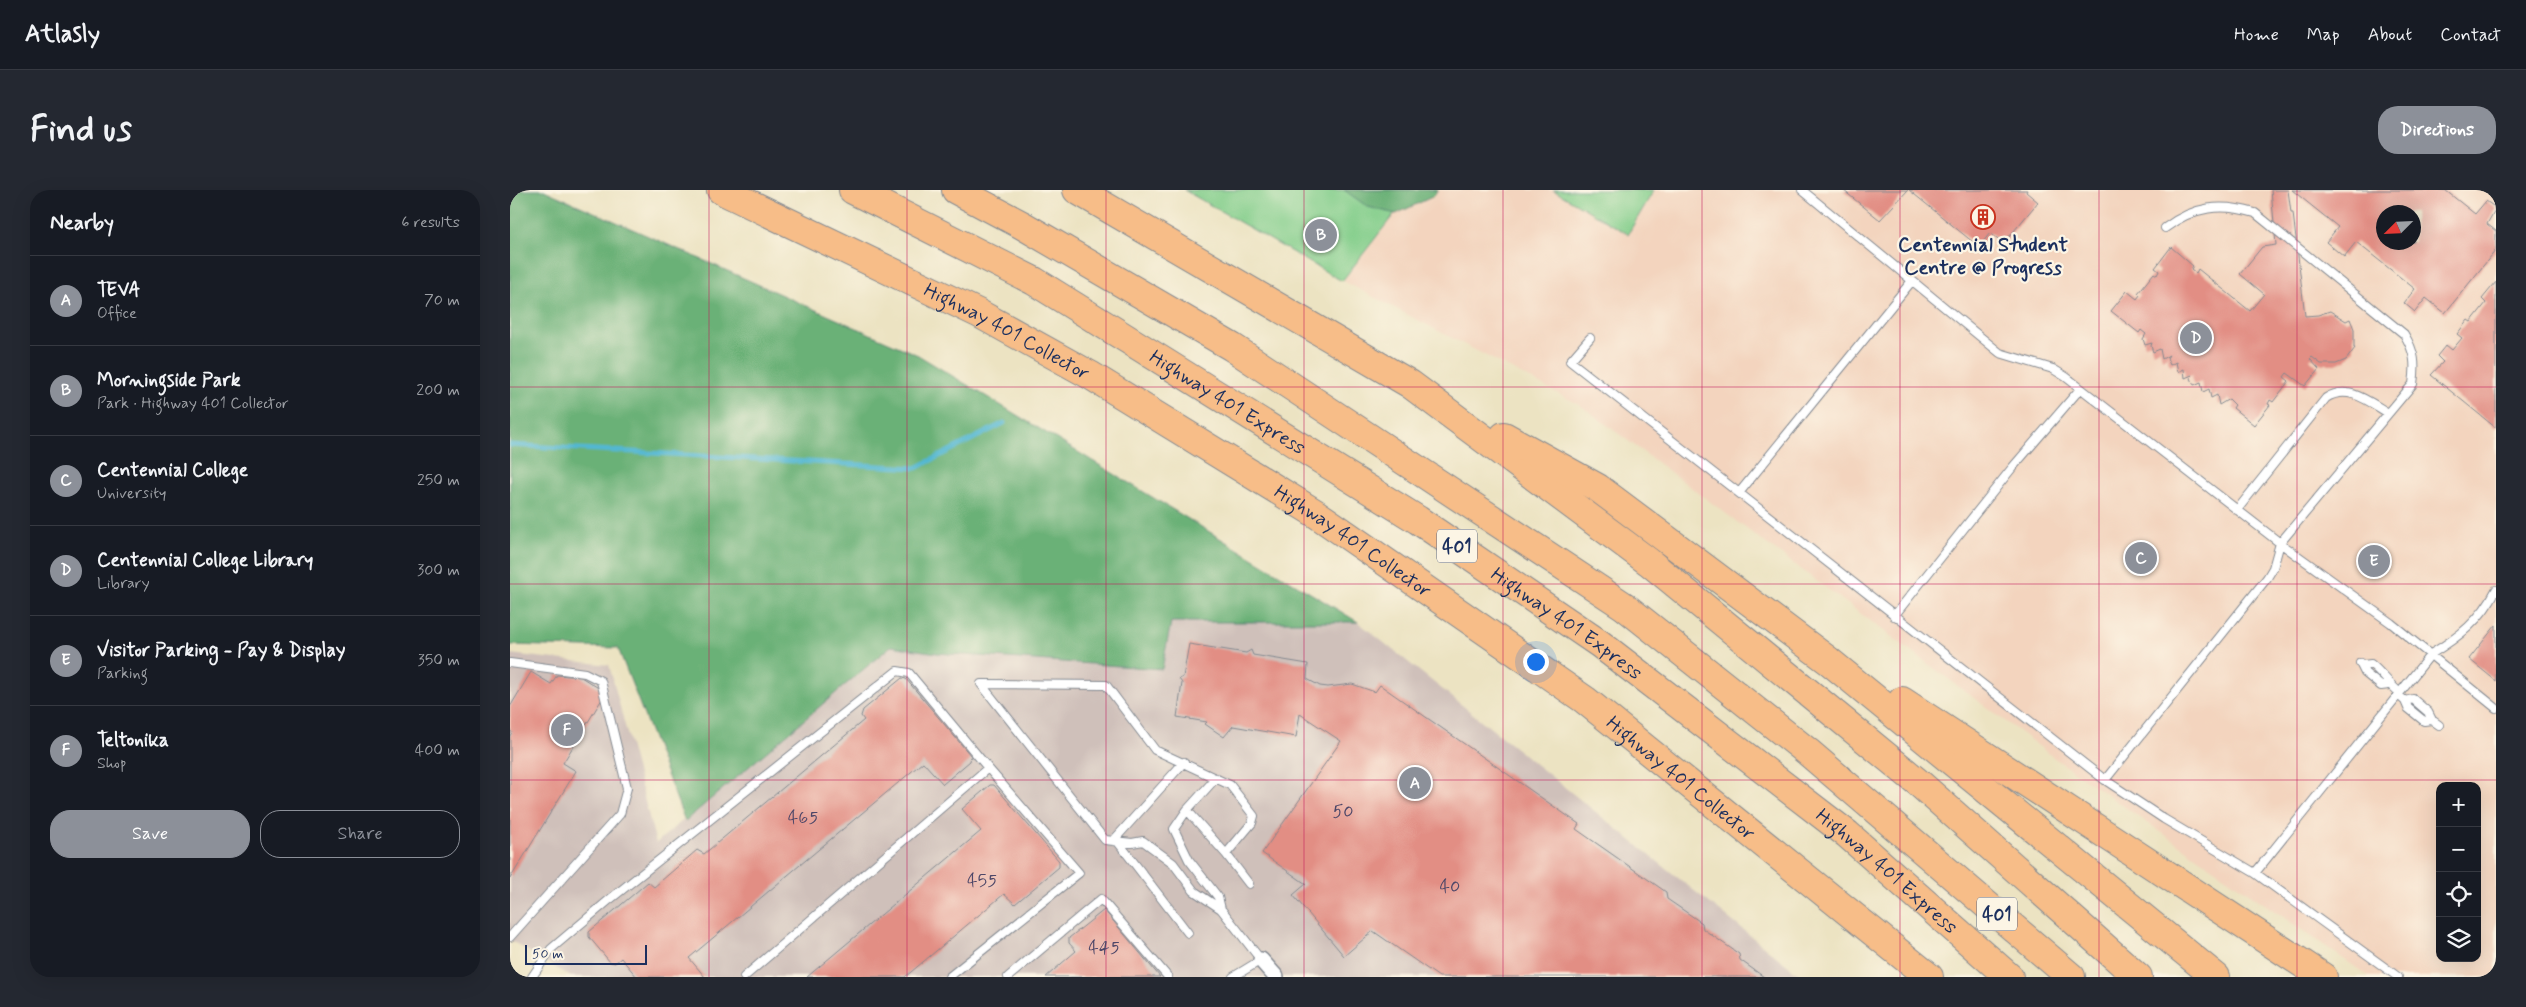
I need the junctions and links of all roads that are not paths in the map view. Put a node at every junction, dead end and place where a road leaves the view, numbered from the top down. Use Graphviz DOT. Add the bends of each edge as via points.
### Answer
graph roads {
  1 [pos="721,190"];
  2 [pos="853,190"];
  3 [pos="956,190"];
  4 [pos="1077,190"];
  5 [pos="1802,190"];
  6 [pos="2165,228"];
  7 [pos="1910,282"];
  8 [pos="1590,338"];
  9 [pos="1410,384"];
  10 [pos="2080,390"];
  11 [pos="2388,413"];
  12 [pos="1738,493"];
  13 [pos="2237,510"];
  14 [pos="2280,543"];
  15 [pos="2496,590"];
  16 [pos="1894,616"];
  17 [pos="2431,654"];
  18 [pos="1829,661"];
  19 [pos="510,663"];
  20 [pos="2361,664"];
  21 [pos="2399,694"];
  22 [pos="2496,708"];
  23 [pos="2435,723"];
  24 [pos="1184,762"];
  25 [pos="988,768"];
  26 [pos="1216,778"];
  27 [pos="2105,780"];
  28 [pos="1187,810"];
  29 [pos="1116,841"];
  30 [pos="1226,854"];
  31 [pos="2255,873"];
  32 [pos="1249,884"];
  33 [pos="1221,909"];
  34 [pos="1188,933"];
  35 [pos="510,938"];
  36 [pos="1886,941"];
  37 [pos="1260,960"];
  38 [pos="532,977"];
  39 [pos="744,977"];
  40 [pos="949,977"];
  41 [pos="1008,977"];
  42 [pos="1168,977"];
  43 [pos="1232,977"];
  44 [pos="1276,977"];
  45 [pos="1918,977"];
  46 [pos="1929,977"];
  47 [pos="2009,977"];
  48 [pos="2071,977"];
  49 [pos="2138,977"];
  50 [pos="2216,977"];
  51 [pos="2323,977"];
  52 [pos="2398,977"];
  1 -- 36 [label="highway, Highway 401 Collector / 401" via="978,313 1090,375 1315,513 1585,700"];
  2 -- 47 [label="highway, Highway 401 Express / 401" via="1034,281 1418,520 1600,644 1847,834"];
  3 -- 48 [label="highway, Highway 401 Express / 401" via="1232,347 1624,606 1808,752"];
  4 -- 9 [label="highway, 401"];
  5 -- 7 [label="lane"];
  6 -- 11 [label="lane" via="2192,211 2234,206 2255,213 2404,334 2413,347 2416,364 2413,384"];
  7 -- 10 [label="lane" via="2000,353 2053,369"];
  7 -- 12 [label="lane"];
  8 -- 12 [label="lane" via="1570,361"];
  9 -- 18 [label="highway" via="1598,488"];
  9 -- 49 [label="highway, 401" via="1657,568 1920,784"];
  10 -- 13 [label="lane"];
  10 -- 16 [label="lane" via="2001,482"];
  11 -- 13 [label="lane" via="2351,392 2335,392 2326,398"];
  11 -- 14 [label="lane"];
  12 -- 16 [label="lane"];
  13 -- 14 [label="lane"];
  14 -- 17 [label="lane"];
  14 -- 27 [label="lane" via="2267,578"];
  15 -- 17 [label="lane" via="2478,620"];
  16 -- 27 [label="lane"];
  17 -- 21 [label="lane"];
  17 -- 22 [label="lane"];
  18 -- 50 [label="highway"];
  18 -- 51 [label="highway" via="1885,689"];
  19 -- 35 [label="lane" via="585,673 601,681 627,788 620,814"];
  20 -- 21 [label="lane" via="2371,664 2386,676"];
  21 -- 23 [label="lane" via="2405,700 2413,699"];
  21 -- 31 [label="lane"];
  24 -- 26 [label="lane"];
  24 -- 29 [label="lane"];
  24 -- 29 [label="lane" via="1155,750 1106,685 981,684 1105,840"];
  25 -- 38 [label="lane" via="910,672 897,671 609,900 551,949"];
  25 -- 39 [label="lane"];
  25 -- 40 [label="lane" via="1079,873"];
  26 -- 28 [label="lane"];
  26 -- 30 [label="lane" via="1230,785 1254,816 1252,823"];
  27 -- 31 [label="lane"];
  28 -- 30 [label="lane"];
  28 -- 33 [label="lane" via="1174,829 1189,860 1218,897"];
  29 -- 33 [label="lane" via="1143,842 1173,862 1194,891"];
  29 -- 34 [label="lane"];
  30 -- 32 [label="lane"];
  31 -- 52 [label="lane"];
  33 -- 37 [label="lane"];
  36 -- 45 [label="highway"];
  36 -- 46 [label="highway, Highway 401 Collector / 401"];
  37 -- 43 [label="lane"];
  37 -- 44 [label="street"];
  41 -- 42 [label="lane" via="1101,899"];
}
